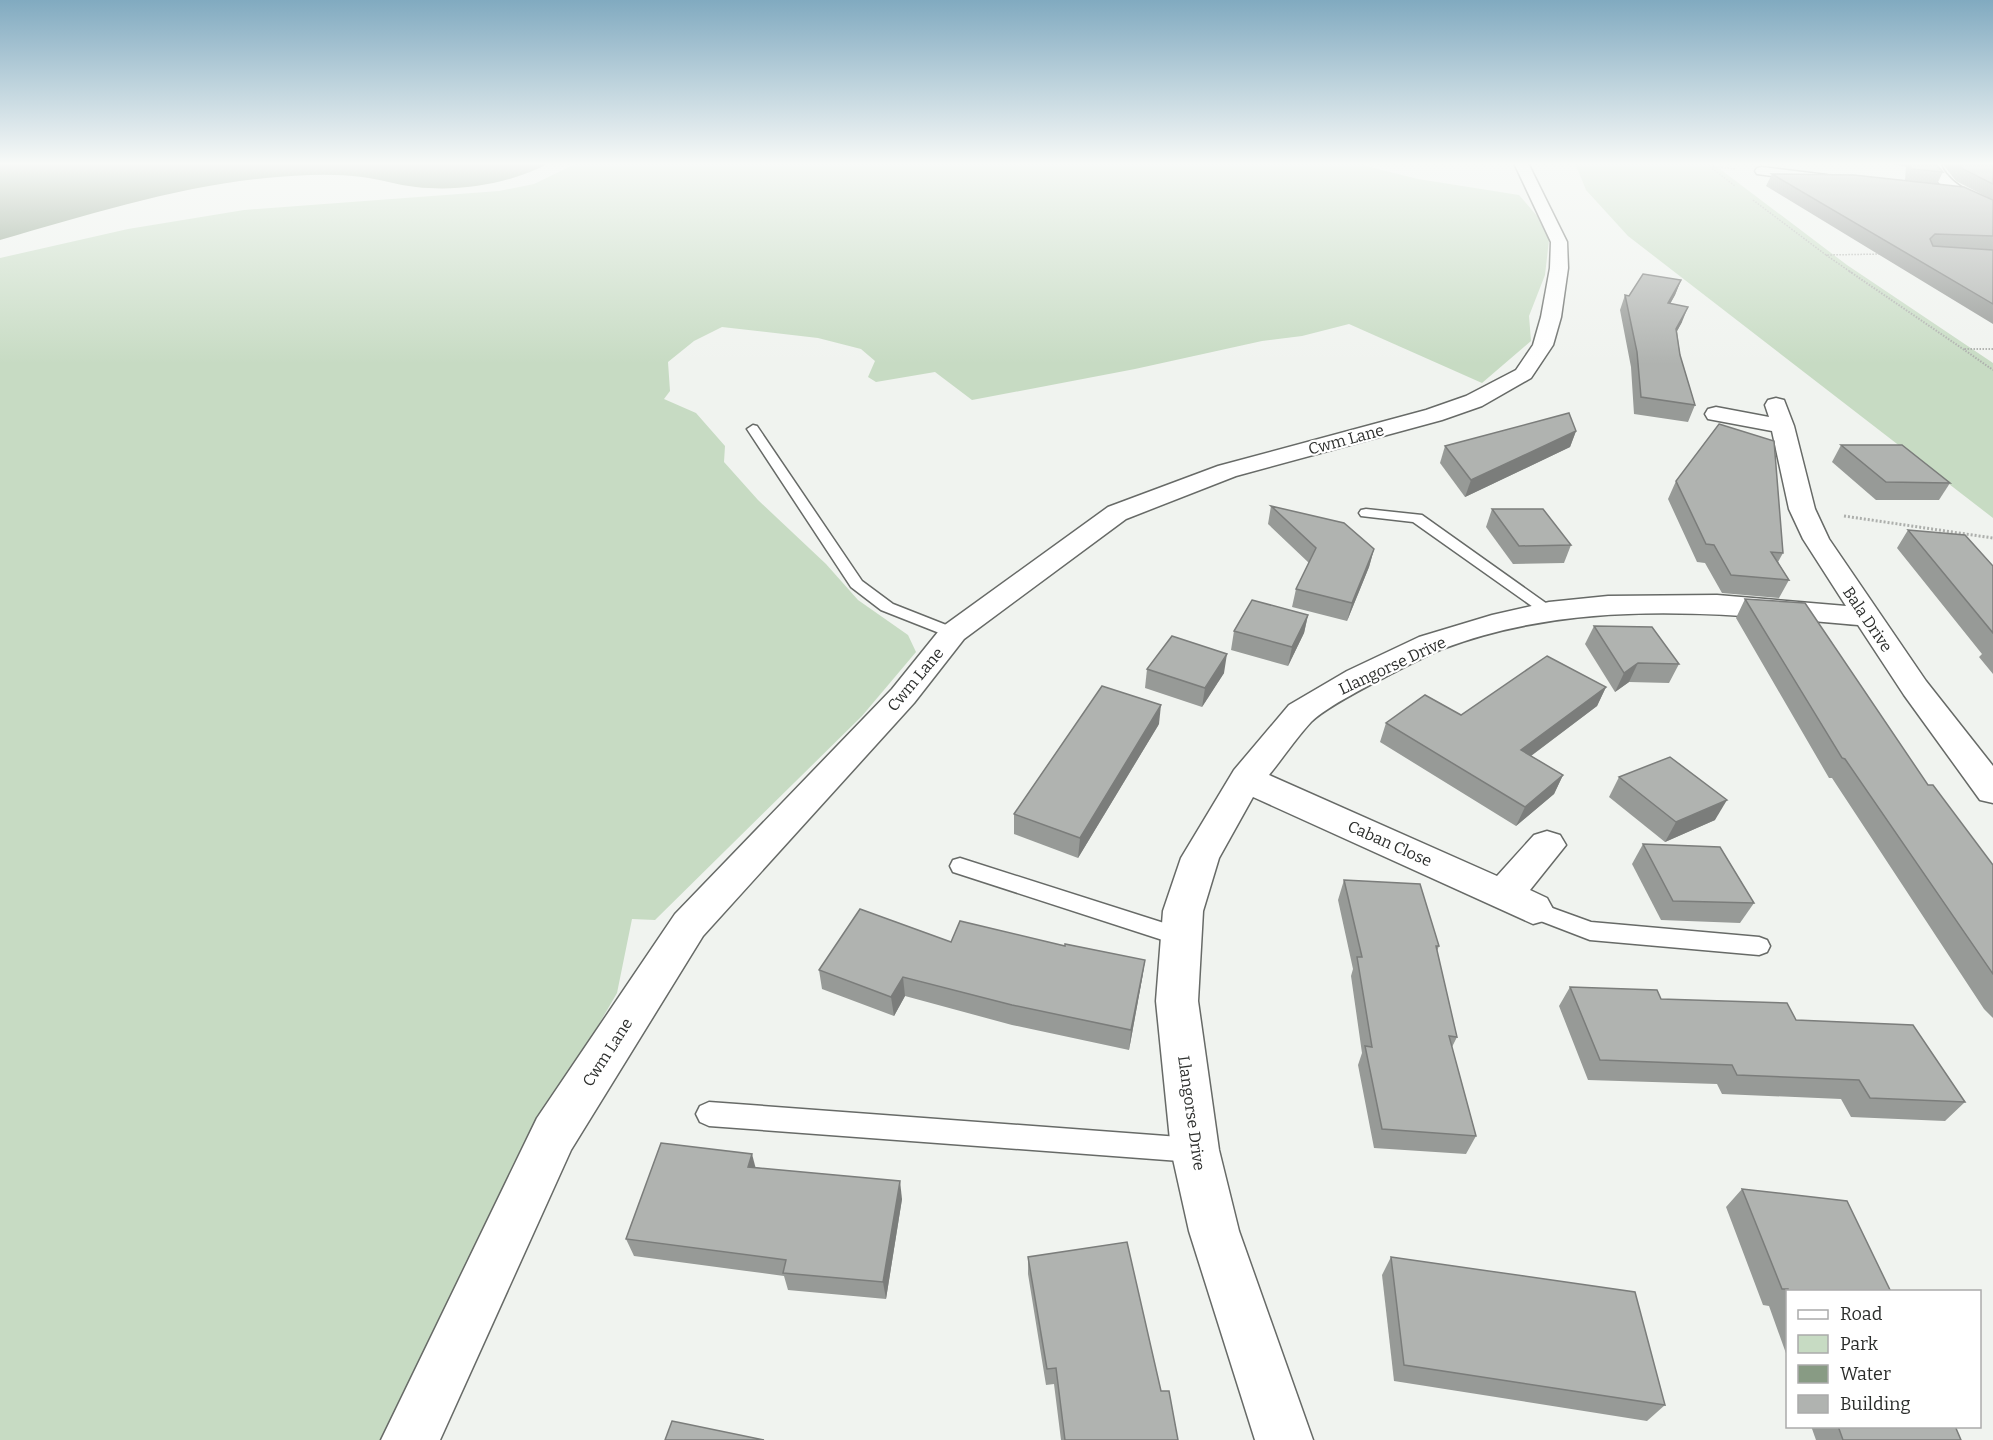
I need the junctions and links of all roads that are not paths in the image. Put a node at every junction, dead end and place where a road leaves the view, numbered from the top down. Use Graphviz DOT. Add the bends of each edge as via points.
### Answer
graph roads {
  1 [pos="1552,230"];
  2 [pos="1716,414"];
  3 [pos="753,429"];
  4 [pos="1366,513"];
  5 [pos="1549,611"];
  6 [pos="1866,617"];
  7 [pos="953,633"];
  8 [pos="1246,779"];
  9 [pos="1993,791"];
  10 [pos="1548,845"];
  11 [pos="960,866"];
  12 [pos="1518,902"];
  13 [pos="1181,936"];
  14 [pos="1759,946"];
  15 [pos="709,1114"];
  16 [pos="1195,1150"];
  17 [pos="410,1440"];
  18 [pos="1284,1440"];
  1 -- 7 [label="street, Cwm Lane" via="1558,242 1559,268 1551,317 1543,345 1524,374 1474,401 1434,415 1227,471 1116,513"];
  2 -- 6 [label="street, Bala Drive" via="1779,415 1802,509 1816,539"];
  3 -- 7 [label="lane" via="856,584 887,607"];
  4 -- 5 [label="lane" via="1417,518"];
  5 -- 6 [label="street, Llangorse Drive" via="1608,604 1717,604"];
  5 -- 8 [label="street, Llangorse Drive" via="1430,643 1358,678 1301,713"];
  6 -- 9 [label="street, Bala Drive" via="1914,688"];
  7 -- 17 [label="street, Cwm Lane" via="903,696 689,925 554,1134"];
  8 -- 12 [label="street, Caban Close"];
  8 -- 13 [label="street, Llangorse Drive" via="1200,858 1183,910"];
  10 -- 12 [label="street"];
  11 -- 13 [label="lane"];
  12 -- 14 [label="lane" via="1590,931"];
  13 -- 16 [label="street, Llangorse Drive" via="1177,1001"];
  15 -- 16 [label="lane"];
  16 -- 18 [label="street, Llangorse Drive" via="1214,1231"];
}
